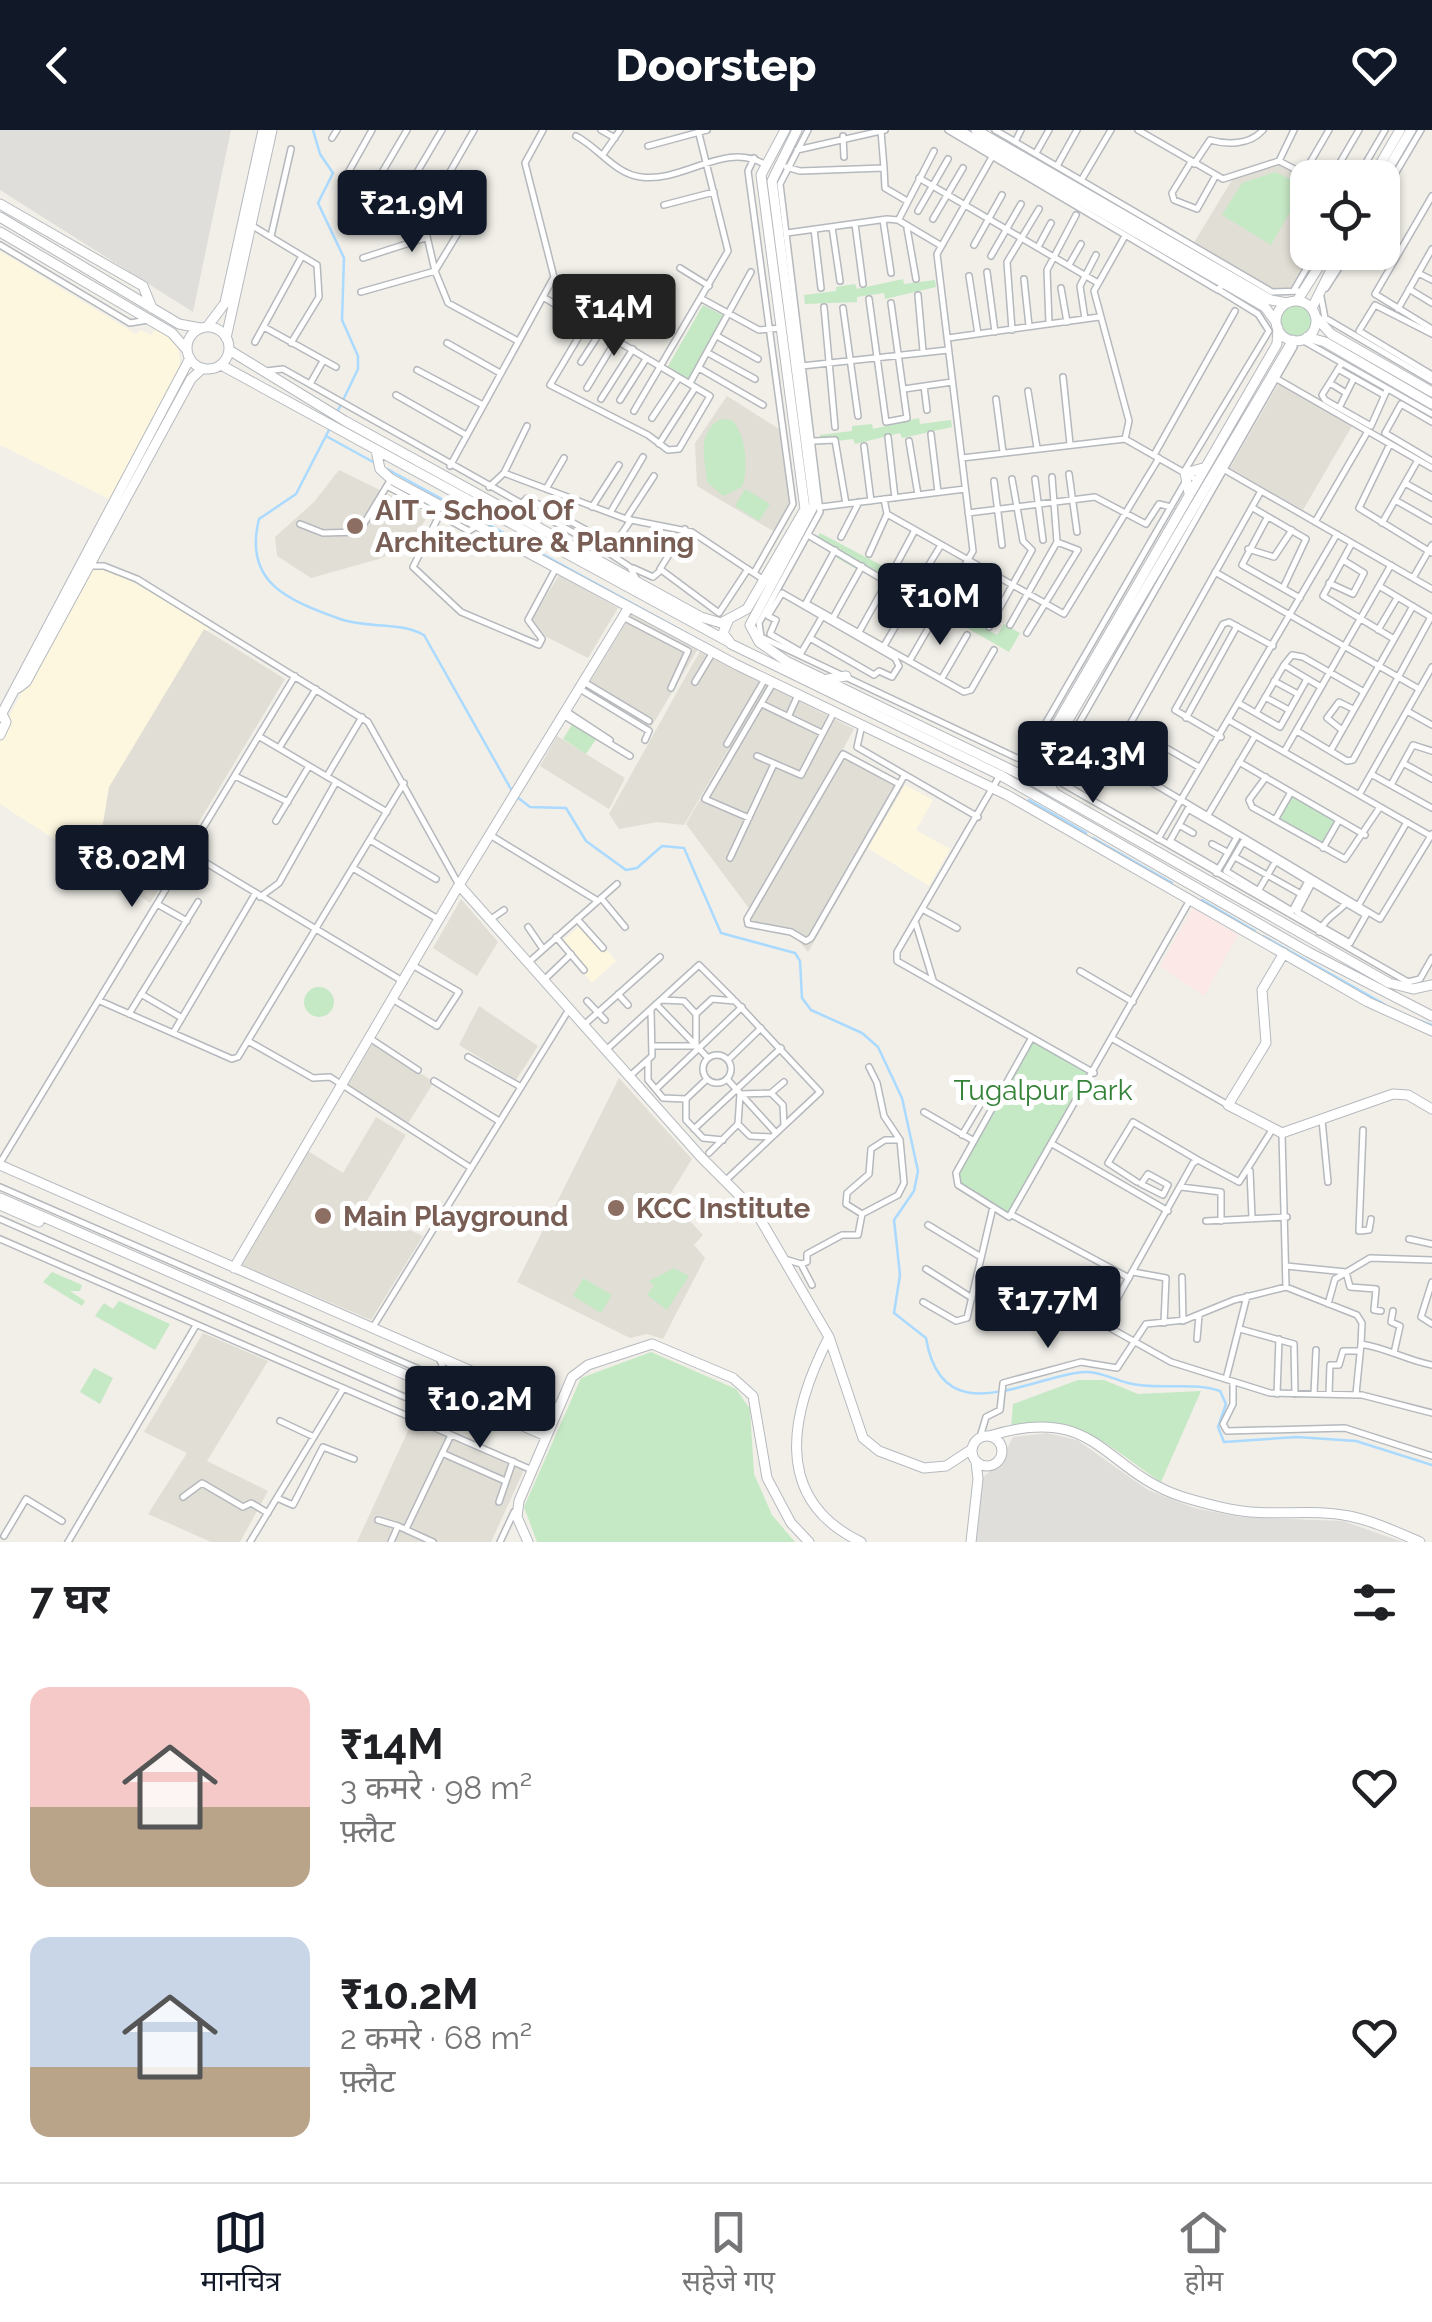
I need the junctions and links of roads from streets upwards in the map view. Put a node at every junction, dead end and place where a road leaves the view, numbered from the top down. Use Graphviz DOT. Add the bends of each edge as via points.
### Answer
graph roads {
  1 [pos="263,130"];
  2 [pos="272,130"];
  3 [pos="337,130"];
  4 [pos="372,130"];
  5 [pos="407,130"];
  6 [pos="442,130"];
  7 [pos="461,130"];
  8 [pos="543,130"];
  9 [pos="601,130"];
  10 [pos="620,130"];
  11 [pos="707,130"];
  12 [pos="785,130"];
  13 [pos="883,130"];
  14 [pos="948,130"];
  15 [pos="958,130"];
  16 [pos="976,130"];
  17 [pos="995,130"];
  18 [pos="1022,130"];
  19 [pos="1049,130"];
  20 [pos="1077,130"];
  21 [pos="1111,130"];
  22 [pos="1138,130"];
  23 [pos="1263,130"];
  24 [pos="1294,130"];
  25 [pos="1329,130"];
  26 [pos="1358,130"];
  27 [pos="1385,130"];
  28 [pos="1400,130"];
  29 [pos="1411,130"];
  30 [pos="1422,130"];
  31 [pos="803,131"];
  32 [pos="698,132"];
  33 [pos="473,133"];
  34 [pos="576,136"];
  35 [pos="843,136"];
  36 [pos="332,138"];
  37 [pos="615,138"];
  38 [pos="1015,142"];
  39 [pos="648,146"];
  40 [pos="290,149"];
  41 [pos="794,150"];
  42 [pos="934,151"];
  43 [pos="604,153"];
  44 [pos="1036,154"];
  45 [pos="844,157"];
  46 [pos="992,157"];
  47 [pos="754,158"];
  48 [pos="948,159"];
  49 [pos="1312,160"];
  50 [pos="1341,160"];
  51 [pos="1368,160"];
  52 [pos="1382,160"];
  53 [pos="1393,160"];
  54 [pos="1279,161"];
  55 [pos="1192,163"];
  56 [pos="708,164"];
  57 [pos="764,164"];
  58 [pos="1057,166"];
  59 [pos="1290,166"];
  60 [pos="1400,166"];
  61 [pos="786,167"];
  62 [pos="884,168"];
  63 [pos="963,168"];
  64 [pos="1215,176"];
  65 [pos="919,178"];
  66 [pos="1082,180"];
  67 [pos="374,186"];
  68 [pos="932,186"];
  69 [pos="716,192"];
  70 [pos="947,195"];
  71 [pos="1002,195"];
  72 [pos="1432,196"];
  73 [pos="478,200"];
  74 [pos="907,200"];
  75 [pos="400,201"];
  76 [pos="0,204"];
  77 [pos="965,204"];
  78 [pos="1021,204"];
  79 [pos="664,205"];
  80 [pos="1039,209"];
  81 [pos="918,211"];
  82 [pos="424,216"];
  83 [pos="1076,216"];
  84 [pos="0,218"];
  85 [pos="933,219"];
  86 [pos="988,219"];
  87 [pos="883,220"];
  88 [pos="898,220"];
  89 [pos="1051,223"];
  90 [pos="855,224"];
  91 [pos="252,225"];
  92 [pos="907,226"];
  93 [pos="832,227"];
  94 [pos="814,229"];
  95 [pos="1006,229"];
  96 [pos="0,232"];
  97 [pos="787,233"];
  98 [pos="270,236"];
  99 [pos="1125,236"];
  100 [pos="425,238"];
  101 [pos="1022,238"];
  102 [pos="0,244"];
  103 [pos="1081,244"];
  104 [pos="940,245"];
  105 [pos="974,245"];
  106 [pos="1038,247"];
  107 [pos="1432,249"];
  108 [pos="1096,255"];
  109 [pos="302,256"];
  110 [pos="990,256"];
  111 [pos="1053,256"];
  112 [pos="363,258"];
  113 [pos="1069,265"];
  114 [pos="680,268"];
  115 [pos="1308,270"];
  116 [pos="1323,270"];
  117 [pos="1333,270"];
  118 [pos="1333,270"];
  119 [pos="435,271"];
  120 [pos="752,272"];
  121 [pos="987,272"];
  122 [pos="1418,272"];
  123 [pos="891,273"];
  124 [pos="1084,274"];
  125 [pos="969,276"];
  126 [pos="916,279"];
  127 [pos="1024,279"];
  128 [pos="1225,279"];
  129 [pos="1432,280"];
  130 [pos="840,281"];
  131 [pos="1098,282"];
  132 [pos="863,284"];
  133 [pos="709,286"];
  134 [pos="820,288"];
  135 [pos="1061,288"];
  136 [pos="1409,290"];
  137 [pos="361,292"];
  138 [pos="918,294"];
  139 [pos="543,296"];
  140 [pos="1296,297"];
  141 [pos="702,298"];
  142 [pos="869,299"];
  143 [pos="1432,302"];
  144 [pos="892,303"];
  145 [pos="824,307"];
  146 [pos="152,308"];
  147 [pos="843,308"];
  148 [pos="1398,309"];
  149 [pos="1235,311"];
  150 [pos="1314,312"];
  151 [pos="730,314"];
  152 [pos="1099,316"];
  153 [pos="1085,319"];
  154 [pos="148,320"];
  155 [pos="1066,322"];
  156 [pos="587,323"];
  157 [pos="1049,324"];
  158 [pos="1277,325"];
  159 [pos="264,327"];
  160 [pos="1029,327"];
  161 [pos="203,328"];
  162 [pos="782,328"];
  163 [pos="768,330"];
  164 [pos="1012,330"];
  165 [pos="601,331"];
  166 [pos="1432,331"];
  167 [pos="995,332"];
  168 [pos="978,334"];
  169 [pos="717,336"];
  170 [pos="226,338"];
  171 [pos="948,338"];
  172 [pos="616,340"];
  173 [pos="518,341"];
  174 [pos="1299,341"];
  175 [pos="255,342"];
  176 [pos="292,342"];
  177 [pos="447,343"];
  178 [pos="229,350"];
  179 [pos="633,350"];
  180 [pos="948,350"];
  181 [pos="924,352"];
  182 [pos="708,353"];
  183 [pos="788,353"];
  184 [pos="189,354"];
  185 [pos="899,355"];
  186 [pos="876,357"];
  187 [pos="758,358"];
  188 [pos="646,359"];
  189 [pos="1399,359"];
  190 [pos="850,360"];
  191 [pos="324,361"];
  192 [pos="581,362"];
  193 [pos="1361,362"];
  194 [pos="828,363"];
  195 [pos="220,364"];
  196 [pos="802,366"];
  197 [pos="1340,366"];
  198 [pos="662,367"];
  199 [pos="203,368"];
  200 [pos="336,368"];
  201 [pos="699,368"];
  202 [pos="417,370"];
  203 [pos="263,372"];
  204 [pos="500,373"];
  205 [pos="1063,377"];
  206 [pos="678,378"];
  207 [pos="1432,378"];
  208 [pos="755,379"];
  209 [pos="1277,379"];
  210 [pos="952,382"];
  211 [pos="1330,383"];
  212 [pos="310,385"];
  213 [pos="692,386"];
  214 [pos="924,386"];
  215 [pos="587,388"];
  216 [pos="904,388"];
  217 [pos="793,390"];
  218 [pos="1028,391"];
  219 [pos="1386,392"];
  220 [pos="1432,392"];
  221 [pos="1346,393"];
  222 [pos="396,396"];
  223 [pos="1263,396"];
  224 [pos="601,399"];
  225 [pos="996,399"];
  226 [pos="620,400"];
  227 [pos="1432,404"];
  228 [pos="763,405"];
  229 [pos="483,406"];
  230 [pos="1338,408"];
  231 [pos="927,410"];
  232 [pos="634,411"];
  233 [pos="323,414"];
  234 [pos="858,416"];
  235 [pos="652,418"];
  236 [pos="1432,418"];
  237 [pos="345,421"];
  238 [pos="527,426"];
  239 [pos="835,426"];
  240 [pos="1368,431"];
  241 [pos="788,434"];
  242 [pos="932,434"];
  243 [pos="466,435"];
  244 [pos="888,438"];
  245 [pos="1125,439"];
  246 [pos="813,441"];
  247 [pos="910,441"];
  248 [pos="659,444"];
  249 [pos="1070,444"];
  250 [pos="1390,444"];
  251 [pos="864,446"];
  252 [pos="1037,448"];
  253 [pos="1002,452"];
  254 [pos="1156,456"];
  255 [pos="643,457"];
  256 [pos="564,458"];
  257 [pos="962,458"];
  258 [pos="378,460"];
  259 [pos="1418,460"];
  260 [pos="1432,461"];
  261 [pos="619,465"];
  262 [pos="450,466"];
  263 [pos="1432,468"];
  264 [pos="1225,470"];
  265 [pos="504,473"];
  266 [pos="1069,474"];
  267 [pos="654,476"];
  268 [pos="1188,476"];
  269 [pos="1052,477"];
  270 [pos="1012,479"];
  271 [pos="1035,479"];
  272 [pos="994,481"];
  273 [pos="389,482"];
  274 [pos="1405,483"];
  275 [pos="489,488"];
  276 [pos="546,489"];
  277 [pos="964,490"];
  278 [pos="1262,491"];
  279 [pos="938,492"];
  280 [pos="918,495"];
  281 [pos="895,498"];
  282 [pos="1432,498"];
  283 [pos="884,500"];
  284 [pos="1073,500"];
  285 [pos="1395,500"];
  286 [pos="872,501"];
  287 [pos="859,502"];
  288 [pos="1056,502"];
  289 [pos="846,504"];
  290 [pos="520,505"];
  291 [pos="1038,505"];
  292 [pos="592,507"];
  293 [pos="820,507"];
  294 [pos="1170,507"];
  295 [pos="1252,507"];
  296 [pos="1018,508"];
  297 [pos="998,510"];
  298 [pos="1127,512"];
  299 [pos="968,513"];
  300 [pos="440,514"];
  301 [pos="610,514"];
  302 [pos="888,514"];
  303 [pos="1267,518"];
  304 [pos="629,520"];
  305 [pos="1432,520"];
  306 [pos="483,521"];
  307 [pos="570,521"];
  308 [pos="1316,522"];
  309 [pos="1382,523"];
  310 [pos="300,524"];
  311 [pos="1146,524"];
  312 [pos="685,529"];
  313 [pos="565,530"];
  314 [pos="915,530"];
  315 [pos="1157,530"];
  316 [pos="1292,530"];
  317 [pos="1077,532"];
  318 [pos="1337,534"];
  319 [pos="808,535"];
  320 [pos="841,537"];
  321 [pos="1042,540"];
  322 [pos="1057,542"];
  323 [pos="1352,543"];
  324 [pos="942,545"];
  325 [pos="1002,545"];
  326 [pos="608,548"];
  327 [pos="1248,549"];
  328 [pos="1431,549"];
  329 [pos="835,550"];
  330 [pos="869,554"];
  331 [pos="968,560"];
  332 [pos="1343,560"];
  333 [pos="90,566"];
  334 [pos="862,566"];
  335 [pos="1391,566"];
  336 [pos="630,567"];
  337 [pos="556,568"];
  338 [pos="894,569"];
  339 [pos="660,571"];
  340 [pos="750,571"];
  341 [pos="1216,572"];
  342 [pos="783,573"];
  343 [pos="995,576"];
  344 [pos="1413,578"];
  345 [pos="765,581"];
  346 [pos="918,581"];
  347 [pos="638,582"];
  348 [pos="1328,583"];
  349 [pos="1010,585"];
  350 [pos="1379,586"];
  351 [pos="778,588"];
  352 [pos="1282,588"];
  353 [pos="1432,589"];
  354 [pos="1026,594"];
  355 [pos="1300,598"];
  356 [pos="1398,598"];
  357 [pos="910,600"];
  358 [pos="649,603"];
  359 [pos="1042,603"];
  360 [pos="806,604"];
  361 [pos="1413,606"];
  362 [pos="634,608"];
  363 [pos="1290,615"];
  364 [pos="623,617"];
  365 [pos="822,617"];
  366 [pos="833,618"];
  367 [pos="973,618"];
  368 [pos="733,619"];
  369 [pos="1360,620"];
  370 [pos="1010,625"];
  371 [pos="1237,626"];
  372 [pos="989,627"];
  373 [pos="752,628"];
  374 [pos="1378,630"];
  375 [pos="859,632"];
  376 [pos="1026,633"];
  377 [pos="968,635"];
  378 [pos="810,638"];
  379 [pos="1394,639"];
  380 [pos="731,644"];
  381 [pos="884,646"];
  382 [pos="1273,646"];
  383 [pos="1345,646"];
  384 [pos="994,650"];
  385 [pos="713,652"];
  386 [pos="800,654"];
  387 [pos="910,660"];
  388 [pos="1284,666"];
  389 [pos="1379,666"];
  390 [pos="1432,667"];
  391 [pos="1330,672"];
  392 [pos="295,676"];
  393 [pos="846,676"];
  394 [pos="942,678"];
  395 [pos="1399,678"];
  396 [pos="825,679"];
  397 [pos="1308,680"];
  398 [pos="769,681"];
  399 [pos="1274,681"];
  400 [pos="695,682"];
  401 [pos="582,685"];
  402 [pos="814,686"];
  403 [pos="18,688"];
  404 [pos="671,688"];
  405 [pos="1321,688"];
  406 [pos="316,689"];
  407 [pos="1419,690"];
  408 [pos="1364,692"];
  409 [pos="798,695"];
  410 [pos="1298,695"];
  411 [pos="1265,697"];
  412 [pos="761,703"];
  413 [pos="816,704"];
  414 [pos="1240,704"];
  415 [pos="1354,709"];
  416 [pos="1289,710"];
  417 [pos="1407,711"];
  418 [pos="834,712"];
  419 [pos="565,713"];
  420 [pos="1256,713"];
  421 [pos="1,716"];
  422 [pos="362,716"];
  423 [pos="788,716"];
  424 [pos="1078,716"];
  425 [pos="932,717"];
  426 [pos="1186,718"];
  427 [pos="648,721"];
  428 [pos="1230,721"];
  429 [pos="921,724"];
  430 [pos="862,725"];
  431 [pos="1128,726"];
  432 [pos="1432,726"];
  433 [pos="1296,730"];
  434 [pos="1342,730"];
  435 [pos="822,732"];
  436 [pos="910,732"];
  437 [pos="939,733"];
  438 [pos="0,735"];
  439 [pos="259,736"];
  440 [pos="1255,736"];
  441 [pos="1220,737"];
  442 [pos="610,740"];
  443 [pos="645,740"];
  444 [pos="727,744"];
  445 [pos="279,748"];
  446 [pos="1330,750"];
  447 [pos="1432,751"];
  448 [pos="1284,752"];
  449 [pos="630,756"];
  450 [pos="757,756"];
  451 [pos="1042,757"];
  452 [pos="1240,762"];
  453 [pos="1403,763"];
  454 [pos="774,764"];
  455 [pos="308,766"];
  456 [pos="1200,768"];
  457 [pos="1002,771"];
  458 [pos="1371,774"];
  459 [pos="235,776"];
  460 [pos="327,776"];
  461 [pos="904,776"];
  462 [pos="1266,777"];
  463 [pos="1029,779"];
  464 [pos="1432,779"];
  465 [pos="336,782"];
  466 [pos="404,783"];
  467 [pos="900,784"];
  468 [pos="1391,785"];
  469 [pos="993,788"];
  470 [pos="1292,792"];
  471 [pos="1358,795"];
  472 [pos="1058,796"];
  473 [pos="1432,797"];
  474 [pos="1180,798"];
  475 [pos="288,802"];
  476 [pos="1380,807"];
  477 [pos="1430,807"];
  478 [pos="1106,810"];
  479 [pos="387,812"];
  480 [pos="1208,816"];
  481 [pos="978,817"];
  482 [pos="748,818"];
  483 [pos="1275,820"];
  484 [pos="1339,820"];
  485 [pos="276,821"];
  486 [pos="1090,821"];
  487 [pos="1407,822"];
  488 [pos="1179,824"];
  489 [pos="1193,833"];
  490 [pos="1365,835"];
  491 [pos="1432,835"];
  492 [pos="492,836"];
  493 [pos="1158,839"];
  494 [pos="370,840"];
  495 [pos="1087,840"];
  496 [pos="1134,840"];
  497 [pos="1168,843"];
  498 [pos="1212,844"];
  499 [pos="1122,846"];
  500 [pos="1323,848"];
  501 [pos="188,852"];
  502 [pos="1231,855"];
  503 [pos="730,858"];
  504 [pos="1276,859"];
  505 [pos="353,868"];
  506 [pos="1217,871"];
  507 [pos="1267,875"];
  508 [pos="436,879"];
  509 [pos="617,884"];
  510 [pos="460,887"];
  511 [pos="1256,893"];
  512 [pos="1302,894"];
  513 [pos="258,896"];
  514 [pos="600,900"];
  515 [pos="1190,900"];
  516 [pos="198,902"];
  517 [pos="1347,902"];
  518 [pos="157,904"];
  519 [pos="1358,906"];
  520 [pos="504,910"];
  521 [pos="924,910"];
  522 [pos="577,919"];
  523 [pos="438,920"];
  524 [pos="186,921"];
  525 [pos="489,921"];
  526 [pos="916,924"];
  527 [pos="624,927"];
  528 [pos="316,928"];
  529 [pos="528,928"];
  530 [pos="958,928"];
  531 [pos="1266,928"];
  532 [pos="1321,930"];
  533 [pos="1252,936"];
  534 [pos="556,938"];
  535 [pos="604,948"];
  536 [pos="1347,948"];
  537 [pos="544,949"];
  538 [pos="1284,953"];
  539 [pos="571,954"];
  540 [pos="660,957"];
  541 [pos="1337,957"];
  542 [pos="1432,958"];
  543 [pos="526,964"];
  544 [pos="414,966"];
  545 [pos="584,970"];
  546 [pos="1080,970"];
  547 [pos="405,982"];
  548 [pos="542,982"];
  549 [pos="934,982"];
  550 [pos="1430,986"];
  551 [pos="142,994"];
  552 [pos="618,994"];
  553 [pos="98,1000"];
  554 [pos="394,1000"];
  555 [pos="587,1001"];
  556 [pos="735,1001"];
  557 [pos="1133,1002"];
  558 [pos="656,1004"];
  559 [pos="628,1005"];
  560 [pos="742,1007"];
  561 [pos="568,1011"];
  562 [pos="598,1013"];
  563 [pos="130,1014"];
  564 [pos="696,1014"];
  565 [pos="1428,1014"];
  566 [pos="182,1018"];
  567 [pos="604,1020"];
  568 [pos="583,1026"];
  569 [pos="762,1028"];
  570 [pos="1432,1031"];
  571 [pos="173,1033"];
  572 [pos="371,1039"];
  573 [pos="1032,1039"];
  574 [pos="1114,1039"];
  575 [pos="248,1041"];
  576 [pos="652,1046"];
  577 [pos="697,1047"];
  578 [pos="781,1048"];
  579 [pos="605,1050"];
  580 [pos="468,1057"];
  581 [pos="708,1058"];
  582 [pos="648,1060"];
  583 [pos="728,1060"];
  584 [pos="868,1066"];
  585 [pos="418,1070"];
  586 [pos="1094,1073"];
  587 [pos="629,1077"];
  588 [pos="707,1079"];
  589 [pos="727,1079"];
  590 [pos="434,1081"];
  591 [pos="784,1082"];
  592 [pos="970,1086"];
  593 [pos="342,1087"];
  594 [pos="521,1087"];
  595 [pos="656,1089"];
  596 [pos="738,1092"];
  597 [pos="771,1093"];
  598 [pos="986,1095"];
  599 [pos="686,1099"];
  600 [pos="996,1101"];
  601 [pos="1228,1105"];
  602 [pos="1432,1109"];
  603 [pos="924,1112"];
  604 [pos="1322,1120"];
  605 [pos="500,1121"];
  606 [pos="738,1124"];
  607 [pos="784,1125"];
  608 [pos="694,1129"];
  609 [pos="1363,1130"];
  610 [pos="1277,1132"];
  611 [pos="773,1135"];
  612 [pos="962,1135"];
  613 [pos="723,1140"];
  614 [pos="900,1140"];
  615 [pos="974,1141"];
  616 [pos="1052,1144"];
  617 [pos="709,1154"];
  618 [pos="1198,1160"];
  619 [pos="0,1164"];
  620 [pos="471,1168"];
  621 [pos="1250,1171"];
  622 [pos="1122,1174"];
  623 [pos="725,1181"];
  624 [pos="1116,1181"];
  625 [pos="1328,1182"];
  626 [pos="1139,1183"];
  627 [pos="1180,1186"];
  628 [pos="0,1187"];
  629 [pos="1136,1192"];
  630 [pos="0,1201"];
  631 [pos="992,1207"];
  632 [pos="1168,1211"];
  633 [pos="862,1214"];
  634 [pos="1012,1215"];
  635 [pos="1287,1217"];
  636 [pos="1252,1218"];
  637 [pos="0,1219"];
  638 [pos="1370,1219"];
  639 [pos="1221,1220"];
  640 [pos="1206,1221"];
  641 [pos="928,1225"];
  642 [pos="0,1239"];
  643 [pos="1410,1239"];
  644 [pos="1432,1244"];
  645 [pos="982,1257"];
  646 [pos="785,1260"];
  647 [pos="1432,1260"];
  648 [pos="801,1264"];
  649 [pos="1286,1266"];
  650 [pos="234,1268"];
  651 [pos="926,1269"];
  652 [pos="1346,1272"];
  653 [pos="1131,1276"];
  654 [pos="1182,1277"];
  655 [pos="1432,1282"];
  656 [pos="812,1285"];
  657 [pos="1286,1287"];
  658 [pos="1247,1296"];
  659 [pos="972,1298"];
  660 [pos="923,1302"];
  661 [pos="1328,1304"];
  662 [pos="1082,1311"];
  663 [pos="1381,1311"];
  664 [pos="1393,1311"];
  665 [pos="1199,1315"];
  666 [pos="1184,1321"];
  667 [pos="1164,1323"];
  668 [pos="1103,1324"];
  669 [pos="1432,1324"];
  670 [pos="195,1326"];
  671 [pos="372,1328"];
  672 [pos="1240,1329"];
  673 [pos="829,1337"];
  674 [pos="1279,1339"];
  675 [pos="1133,1340"];
  676 [pos="1197,1340"];
  677 [pos="1360,1348"];
  678 [pos="1316,1350"];
  679 [pos="1394,1353"];
  680 [pos="439,1358"];
  681 [pos="1432,1366"];
  682 [pos="1230,1380"];
  683 [pos="449,1382"];
  684 [pos="343,1389"];
  685 [pos="1277,1394"];
  686 [pos="1295,1394"];
  687 [pos="1314,1394"];
  688 [pos="1329,1394"];
  689 [pos="1356,1394"];
  690 [pos="456,1398"];
  691 [pos="464,1406"];
  692 [pos="558,1409"];
  693 [pos="441,1412"];
  694 [pos="1432,1413"];
  695 [pos="412,1418"];
  696 [pos="280,1421"];
  697 [pos="1007,1430"];
  698 [pos="547,1434"];
  699 [pos="451,1435"];
  700 [pos="985,1436"];
  701 [pos="314,1437"];
  702 [pos="1002,1447"];
  703 [pos="442,1453"];
  704 [pos="973,1456"];
  705 [pos="1432,1456"];
  706 [pos="301,1459"];
  707 [pos="354,1460"];
  708 [pos="513,1461"];
  709 [pos="313,1464"];
  710 [pos="993,1465"];
  711 [pos="532,1470"];
  712 [pos="978,1479"];
  713 [pos="504,1480"];
  714 [pos="183,1497"];
  715 [pos="277,1498"];
  716 [pos="519,1500"];
  717 [pos="498,1502"];
  718 [pos="268,1512"];
  719 [pos="378,1520"];
  720 [pos="62,1521"];
  721 [pos="398,1526"];
  722 [pos="406,1530"];
  723 [pos="4,1536"];
  724 [pos="253,1541"];
  725 [pos="68,1542"];
  726 [pos="391,1542"];
  727 [pos="433,1542"];
  728 [pos="500,1542"];
  729 [pos="528,1542"];
  730 [pos="809,1542"];
  731 [pos="861,1542"];
  732 [pos="971,1542"];
  733 [pos="1420,1542"];
  1 -- 161 [label="street" via="225,304"];
  2 -- 91 [label="street"];
  3 -- 36 [label="street"];
  4 -- 67 [label="street" via="349,171"];
  5 -- 67 [label="street"];
  6 -- 75 [label="street"];
  7 -- 33 [label="street"];
  8 -- 139 [label="street" via="525,163 554,277"];
  9 -- 37 [label="street"];
  10 -- 37 [label="street"];
  11 -- 32 [label="street"];
  12 -- 57 [label="street"];
  13 -- 35 [label="street"];
  13 -- 62 [label="street"];
  14 -- 46 [label="street"];
  15 -- 128 [label="street"];
  16 -- 128 [label="street"];
  17 -- 38 [label="street"];
  18 -- 38 [label="street"];
  19 -- 44 [label="street"];
  20 -- 58 [label="street"];
  21 -- 66 [label="street"];
  22 -- 55 [label="street"];
  23 -- 55 [label="street" via="1230,144 1210,140"];
  24 -- 54 [label="street"];
  25 -- 49 [label="street"];
  26 -- 50 [label="street"];
  27 -- 51 [label="street"];
  28 -- 52 [label="street"];
  29 -- 53 [label="street"];
  30 -- 60 [label="street"];
  31 -- 41 [label="street"];
  31 -- 183 [label="street" via="772,181"];
  32 -- 39 [label="street"];
  32 -- 56 [label="street"];
  33 -- 82 [label="street"];
  34 -- 43 [label="street"];
  35 -- 41 [label="street"];
  35 -- 45 [label="street"];
  37 -- 43 [label="street"];
  38 -- 44 [label="street"];
  40 -- 98 [label="street"];
  41 -- 61 [label="street"];
  42 -- 65 [label="street"];
  43 -- 56 [label="street" via="607,161 645,178"];
  44 -- 58 [label="street"];
  46 -- 77 [label="street"];
  46 -- 99 [label="street"];
  47 -- 56 [label="street" via="743,154"];
  47 -- 57 [label="street"];
  47 -- 163 [label="street" via="748,171"];
  48 -- 68 [label="street"];
  54 -- 59 [label="street"];
  54 -- 64 [label="street" via="1228,180"];
  55 -- 64 [label="street"];
  55 -- 64 [label="street" via="1174,200 1197,208"];
  56 -- 69 [label="street"];
  57 -- 162 [label="street"];
  58 -- 66 [label="street"];
  61 -- 62 [label="street"];
  61 -- 97 [label="street" via="780,184"];
  62 -- 74 [label="street" via="886,188"];
  63 -- 70 [label="street"];
  65 -- 68 [label="street"];
  65 -- 74 [label="street"];
  66 -- 128 [label="street"];
  67 -- 75 [label="street"];
  68 -- 70 [label="street"];
  68 -- 81 [label="street"];
  69 -- 79 [label="street"];
  69 -- 133 [label="street" via="729,248"];
  70 -- 77 [label="street"];
  70 -- 85 [label="street"];
  71 -- 86 [label="street"];
  72 -- 148 [label="street" via="1375,294"];
  73 -- 119 [label="street"];
  74 -- 88 [label="street"];
  75 -- 82 [label="street"];
  76 -- 146 [label="street" via="143,286"];
  77 -- 86 [label="street"];
  77 -- 104 [label="street"];
  78 -- 95 [label="street"];
  80 -- 101 [label="street"];
  82 -- 100 [label="street"];
  83 -- 111 [label="street"];
  84 -- 146 [label="street"];
  86 -- 95 [label="street"];
  86 -- 105 [label="street"];
  87 -- 88 [label="street"];
  87 -- 90 [label="street"];
  87 -- 123 [label="street"];
  88 -- 92 [label="street"];
  89 -- 106 [label="street"];
  90 -- 93 [label="street"];
  90 -- 132 [label="street"];
  91 -- 98 [label="street"];
  91 -- 170 [label="street"];
  92 -- 104 [label="street"];
  92 -- 126 [label="street"];
  93 -- 94 [label="street"];
  93 -- 130 [label="street"];
  94 -- 97 [label="street"];
  94 -- 134 [label="street"];
  95 -- 101 [label="street"];
  95 -- 110 [label="street"];
  96 -- 154 [label="street"];
  97 -- 196 [label="street"];
  98 -- 109 [label="street"];
  99 -- 128 [label="street"];
  99 -- 131 [label="street"];
  100 -- 112 [label="street"];
  100 -- 119 [label="street"];
  101 -- 106 [label="street"];
  101 -- 164 [label="street" via="1007,262"];
  102 -- 154 [label="street" via="130,323"];
  103 -- 113 [label="street"];
  104 -- 171 [label="street"];
  106 -- 111 [label="street"];
  107 -- 122 [label="street"];
  108 -- 124 [label="street"];
  109 -- 159 [label="street"];
  109 -- 176 [label="street" via="317,265 320,293"];
  111 -- 113 [label="street"];
  111 -- 157 [label="street" via="1045,280"];
  113 -- 124 [label="street"];
  114 -- 133 [label="street"];
  115 -- 140 [label="street"];
  116 -- 140 [label="street"];
  117 -- 150 [label="street"];
  118 -- 193 [label="street" via="1320,308"];
  119 -- 137 [label="street"];
  119 -- 173 [label="street" via="448,303"];
  120 -- 151 [label="street"];
  121 -- 167 [label="street"];
  122 -- 129 [label="street"];
  122 -- 136 [label="street"];
  124 -- 131 [label="street"];
  124 -- 153 [label="street"];
  125 -- 168 [label="street"];
  127 -- 160 [label="street"];
  128 -- 140 [label="street" via="1271,300"];
  128 -- 158 [label="street"];
  128 -- 268 [label="street" via="1268,332"];
  131 -- 152 [label="street"];
  133 -- 141 [label="street"];
  135 -- 155 [label="street"];
  136 -- 143 [label="street"];
  136 -- 148 [label="street"];
  138 -- 181 [label="street"];
  139 -- 156 [label="street"];
  139 -- 173 [label="street"];
  140 -- 150 [label="street"];
  140 -- 158 [label="street"];
  141 -- 151 [label="street"];
  141 -- 198 [label="street"];
  142 -- 186 [label="street"];
  144 -- 185 [label="street"];
  145 -- 194 [label="street"];
  146 -- 161 [label="street" via="189,328"];
  147 -- 190 [label="street"];
  148 -- 166 [label="street"];
  149 -- 254 [label="street"];
  150 -- 174 [label="street" via="1315,328"];
  150 -- 193 [label="street"];
  151 -- 163 [label="street"];
  151 -- 169 [label="street"];
  152 -- 153 [label="street"];
  152 -- 245 [label="street" via="1129,421"];
  153 -- 155 [label="street"];
  154 -- 184 [label="street" via="182,341"];
  155 -- 157 [label="street"];
  156 -- 165 [label="street"];
  156 -- 248 [label="street" via="550,385"];
  157 -- 160 [label="street"];
  158 -- 174 [label="street"];
  158 -- 268 [label="street" via="1277,344 1208,463"];
  159 -- 175 [label="street"];
  159 -- 176 [label="street"];
  160 -- 164 [label="street"];
  161 -- 170 [label="street"];
  161 -- 184 [label="street" via="190,338"];
  162 -- 163 [label="street"];
  162 -- 183 [label="street"];
  163 -- 241 [label="street"];
  164 -- 167 [label="street"];
  165 -- 172 [label="street"];
  165 -- 192 [label="street"];
  166 -- 189 [label="street" via="1373,306 1359,332"];
  167 -- 168 [label="street"];
  168 -- 171 [label="street"];
  169 -- 182 [label="street"];
  169 -- 187 [label="street"];
  170 -- 178 [label="street"];
  171 -- 180 [label="street"];
  172 -- 179 [label="street"];
  172 -- 215 [label="street"];
  173 -- 204 [label="street"];
  174 -- 193 [label="street"];
  174 -- 197 [label="street"];
  174 -- 209 [label="street"];
  174 -- 223 [label="street"];
  176 -- 191 [label="street"];
  177 -- 204 [label="street"];
  178 -- 195 [label="street"];
  178 -- 203 [label="street"];
  179 -- 188 [label="street"];
  179 -- 224 [label="street"];
  180 -- 181 [label="street"];
  180 -- 210 [label="street"];
  181 -- 185 [label="street"];
  182 -- 201 [label="street"];
  182 -- 208 [label="street"];
  183 -- 217 [label="street" via="798,364"];
  183 -- 217 [label="street" via="780,367"];
  184 -- 199 [label="street"];
  184 -- 403 [label="street"];
  185 -- 186 [label="street"];
  185 -- 216 [label="street"];
  186 -- 190 [label="street"];
  186 -- 216 [label="street" via="884,421 908,418"];
  188 -- 198 [label="street"];
  188 -- 226 [label="street"];
  189 -- 193 [label="street"];
  189 -- 207 [label="street"];
  190 -- 194 [label="street"];
  190 -- 234 [label="street"];
  191 -- 200 [label="street"];
  191 -- 212 [label="street"];
  193 -- 197 [label="street"];
  193 -- 219 [label="street"];
  193 -- 220 [label="street"];
  193 -- 221 [label="street"];
  193 -- 227 [label="street"];
  194 -- 196 [label="street"];
  194 -- 239 [label="street"];
  195 -- 199 [label="street"];
  195 -- 233 [label="street"];
  196 -- 246 [label="street"];
  197 -- 211 [label="street"];
  198 -- 206 [label="street"];
  198 -- 232 [label="street"];
  199 -- 333 [label="street"];
  201 -- 213 [label="street"];
  201 -- 228 [label="street"];
  202 -- 229 [label="street"];
  203 -- 212 [label="street" via="280,368"];
  203 -- 233 [label="street"];
  204 -- 229 [label="street"];
  205 -- 249 [label="street"];
  206 -- 213 [label="street"];
  206 -- 235 [label="street"];
  209 -- 223 [label="street"];
  209 -- 240 [label="street"];
  210 -- 214 [label="street"];
  210 -- 257 [label="street"];
  211 -- 221 [label="street"];
  211 -- 230 [label="street" via="1322,397"];
  212 -- 237 [label="street" via="334,400"];
  213 -- 248 [label="street"];
  213 -- 248 [label="street" via="710,399 681,446 670,451"];
  214 -- 216 [label="street"];
  214 -- 231 [label="street"];
  217 -- 241 [label="street"];
  217 -- 342 [label="street" via="814,505"];
  218 -- 252 [label="street"];
  219 -- 230 [label="street" via="1371,426"];
  219 -- 236 [label="street"];
  221 -- 230 [label="street"];
  222 -- 243 [label="street"];
  223 -- 264 [label="street"];
  223 -- 424 [label="street"];
  225 -- 253 [label="street"];
  229 -- 243 [label="street"];
  233 -- 237 [label="street"];
  236 -- 260 [label="street" via="1401,404 1384,434"];
  237 -- 258 [label="street"];
  237 -- 262 [label="street"];
  237 -- 347 [label="street"];
  238 -- 265 [label="street"];
  240 -- 250 [label="street"];
  240 -- 308 [label="street"];
  241 -- 340 [label="street" via="792,506"];
  241 -- 345 [label="street" via="804,514"];
  242 -- 279 [label="street"];
  243 -- 262 [label="street"];
  244 -- 281 [label="street"];
  245 -- 249 [label="street"];
  245 -- 254 [label="street"];
  246 -- 289 [label="street" via="836,440"];
  246 -- 293 [label="street"];
  247 -- 280 [label="street"];
  249 -- 252 [label="street"];
  250 -- 259 [label="street"];
  250 -- 309 [label="street" via="1358,504"];
  251 -- 286 [label="street"];
  252 -- 253 [label="street"];
  253 -- 257 [label="street"];
  254 -- 268 [label="street"];
  254 -- 298 [label="street"];
  255 -- 301 [label="street"];
  256 -- 276 [label="street"];
  257 -- 277 [label="street"];
  258 -- 273 [label="street"];
  258 -- 306 [label="street"];
  259 -- 263 [label="street"];
  259 -- 274 [label="street"];
  261 -- 292 [label="street"];
  262 -- 275 [label="street"];
  264 -- 278 [label="street"];
  264 -- 424 [label="street"];
  265 -- 275 [label="street"];
  265 -- 276 [label="street"];
  266 -- 284 [label="street"];
  267 -- 304 [label="street"];
  268 -- 294 [label="street"];
  268 -- 451 [label="street" via="1189,496"];
  269 -- 288 [label="street"];
  270 -- 296 [label="street"];
  271 -- 291 [label="street"];
  272 -- 297 [label="street"];
  273 -- 300 [label="street"];
  273 -- 306 [label="street"];
  273 -- 310 [label="street" via="359,532 324,533"];
  274 -- 282 [label="street"];
  274 -- 285 [label="street"];
  275 -- 290 [label="street"];
  276 -- 292 [label="street"];
  277 -- 279 [label="street"];
  277 -- 299 [label="street"];
  278 -- 295 [label="street"];
  278 -- 308 [label="street"];
  279 -- 280 [label="street"];
  280 -- 281 [label="street"];
  281 -- 283 [label="street"];
  283 -- 286 [label="street"];
  283 -- 302 [label="street"];
  284 -- 288 [label="street"];
  284 -- 298 [label="street" via="1095,497"];
  284 -- 317 [label="street"];
  285 -- 305 [label="street"];
  285 -- 309 [label="street"];
  286 -- 287 [label="street"];
  287 -- 289 [label="street"];
  287 -- 320 [label="street"];
  288 -- 291 [label="street"];
  288 -- 322 [label="street"];
  289 -- 293 [label="street"];
  290 -- 307 [label="street" via="527,498"];
  290 -- 313 [label="street"];
  291 -- 296 [label="street"];
  291 -- 321 [label="street"];
  292 -- 301 [label="street"];
  293 -- 319 [label="street"];
  294 -- 311 [label="street" via="1159,504"];
  294 -- 315 [label="street"];
  295 -- 303 [label="street"];
  295 -- 341 [label="street"];
  296 -- 297 [label="street"];
  296 -- 349 [label="street" via="1023,542 1032,550"];
  297 -- 299 [label="street"];
  297 -- 325 [label="street"];
  298 -- 311 [label="street"];
  298 -- 359 [label="street" via="1067,612"];
  299 -- 331 [label="street"];
  300 -- 306 [label="street" via="470,531"];
  300 -- 337 [label="street" via="413,567 472,619 539,645 541,636 528,620"];
  301 -- 304 [label="street"];
  302 -- 314 [label="street"];
  302 -- 330 [label="street"];
  303 -- 316 [label="street"];
  303 -- 327 [label="street"];
  304 -- 312 [label="street"];
  304 -- 326 [label="street" via="618,544"];
  306 -- 337 [label="street"];
  306 -- 358 [label="street"];
  307 -- 313 [label="street"];
  307 -- 326 [label="street"];
  308 -- 318 [label="street"];
  309 -- 328 [label="street"];
  311 -- 315 [label="street"];
  312 -- 339 [label="street"];
  312 -- 340 [label="street"];
  313 -- 326 [label="street"];
  314 -- 324 [label="street"];
  314 -- 338 [label="street"];
  315 -- 425 [label="street" via="1029,754 1018,758"];
  316 -- 327 [label="street" via="1274,557"];
  316 -- 352 [label="street" via="1307,540"];
  318 -- 323 [label="street"];
  318 -- 355 [label="street"];
  319 -- 329 [label="street"];
  319 -- 342 [label="street"];
  322 -- 354 [label="street"];
  322 -- 359 [label="street" via="1078,550"];
  323 -- 332 [label="street"];
  323 -- 335 [label="street"];
  324 -- 331 [label="street"];
  324 -- 346 [label="street"];
  326 -- 336 [label="street"];
  327 -- 352 [label="street" via="1242,564"];
  328 -- 344 [label="street"];
  329 -- 334 [label="street"];
  329 -- 360 [label="street"];
  331 -- 343 [label="street"];
  331 -- 387 [label="street"];
  332 -- 348 [label="street"];
  332 -- 348 [label="street" via="1364,573 1353,594"];
  333 -- 392 [label="street" via="138,580"];
  333 -- 403 [label="street"];
  334 -- 366 [label="street"];
  334 -- 375 [label="street" via="888,584"];
  335 -- 344 [label="street"];
  335 -- 350 [label="street"];
  336 -- 339 [label="street" via="646,576"];
  336 -- 347 [label="street"];
  337 -- 362 [label="street"];
  339 -- 340 [label="street" via="721,613"];
  340 -- 345 [label="street"];
  341 -- 363 [label="street"];
  341 -- 431 [label="street"];
  342 -- 351 [label="street"];
  342 -- 373 [label="street"];
  343 -- 349 [label="street"];
  343 -- 367 [label="street"];
  344 -- 353 [label="street"];
  345 -- 368 [label="street"];
  347 -- 368 [label="street" via="712,623"];
  348 -- 369 [label="street" via="1324,598"];
  349 -- 354 [label="street"];
  349 -- 372 [label="street"];
  350 -- 356 [label="street"];
  350 -- 369 [label="street"];
  351 -- 360 [label="street"];
  351 -- 386 [label="street" via="759,633"];
  352 -- 355 [label="street"];
  354 -- 359 [label="street"];
  354 -- 370 [label="street"];
  355 -- 363 [label="street"];
  356 -- 361 [label="street"];
  356 -- 374 [label="street"];
  357 -- 381 [label="street"];
  358 -- 362 [label="street"];
  358 -- 380 [label="street"];
  359 -- 376 [label="street"];
  360 -- 366 [label="street"];
  361 -- 379 [label="street"];
  361 -- 395 [label="street" via="1431,617"];
  362 -- 364 [label="street"];
  362 -- 385 [label="street"];
  363 -- 382 [label="street"];
  363 -- 383 [label="street"];
  364 -- 401 [label="street"];
  364 -- 404 [label="street" via="688,651"];
  365 -- 378 [label="street"];
  365 -- 378 [label="street" via="896,658 899,666 893,676 879,670 874,676"];
  365 -- 386 [label="street" via="779,595 768,616 776,620 770,634"];
  366 -- 375 [label="street"];
  368 -- 373 [label="street"];
  368 -- 380 [label="street" via="724,628"];
  369 -- 374 [label="street"];
  369 -- 383 [label="street"];
  371 -- 382 [label="street"];
  371 -- 426 [label="street"];
  371 -- 426 [label="street" via="1226,622 1175,710"];
  373 -- 380 [label="street" via="750,641"];
  373 -- 396 [label="street" via="768,651"];
  374 -- 379 [label="street"];
  375 -- 381 [label="street"];
  377 -- 394 [label="street"];
  378 -- 386 [label="street"];
  379 -- 389 [label="street"];
  380 -- 402 [label="street"];
  381 -- 387 [label="street"];
  382 -- 414 [label="street"];
  383 -- 389 [label="street"];
  383 -- 391 [label="street"];
  384 -- 394 [label="street" via="967,692"];
  385 -- 398 [label="street"];
  385 -- 400 [label="street"];
  386 -- 393 [label="street"];
  387 -- 394 [label="street"];
  388 -- 391 [label="street" via="1296,655"];
  388 -- 397 [label="street"];
  388 -- 399 [label="street"];
  389 -- 395 [label="street"];
  389 -- 408 [label="street"];
  390 -- 407 [label="street"];
  391 -- 405 [label="street"];
  391 -- 408 [label="street"];
  392 -- 406 [label="street"];
  392 -- 439 [label="street"];
  393 -- 396 [label="street"];
  393 -- 425 [label="street"];
  395 -- 407 [label="street"];
  395 -- 446 [label="street" via="1352,760"];
  396 -- 429 [label="street"];
  397 -- 405 [label="street"];
  397 -- 410 [label="street"];
  398 -- 409 [label="street"];
  398 -- 412 [label="street"];
  398 -- 444 [label="street"];
  399 -- 410 [label="street"];
  399 -- 411 [label="street"];
  401 -- 419 [label="street"];
  401 -- 427 [label="street"];
  401 -- 443 [label="street" via="649,731"];
  402 -- 413 [label="street"];
  402 -- 436 [label="street"];
  403 -- 421 [label="street"];
  405 -- 433 [label="street"];
  406 -- 422 [label="street"];
  406 -- 445 [label="street"];
  407 -- 417 [label="street"];
  408 -- 415 [label="street"];
  409 -- 413 [label="street"];
  409 -- 423 [label="street"];
  410 -- 416 [label="street"];
  411 -- 416 [label="street"];
  411 -- 420 [label="street"];
  412 -- 423 [label="street"];
  412 -- 482 [label="street" via="705,798"];
  413 -- 418 [label="street"];
  414 -- 420 [label="street"];
  414 -- 428 [label="street"];
  415 -- 434 [label="street"];
  415 -- 434 [label="street" via="1340,702 1328,718"];
  416 -- 420 [label="street" via="1280,727"];
  417 -- 432 [label="street"];
  417 -- 458 [label="street"];
  418 -- 430 [label="street"];
  418 -- 435 [label="street"];
  419 -- 442 [label="street"];
  419 -- 449 [label="street"];
  419 -- 492 [label="street"];
  421 -- 438 [label="street" via="6,722"];
  422 -- 460 [label="street"];
  422 -- 466 [label="street"];
  423 -- 435 [label="street"];
  424 -- 451 [label="street"];
  424 -- 478 [label="street" via="1053,778"];
  425 -- 437 [label="street"];
  426 -- 441 [label="street"];
  428 -- 440 [label="street"];
  428 -- 441 [label="street"];
  429 -- 436 [label="street" via="922,729 912,724"];
  429 -- 437 [label="street"];
  430 -- 461 [label="street" via="857,747"];
  430 -- 469 [label="street"];
  431 -- 456 [label="street"];
  431 -- 474 [label="street" via="1112,760"];
  433 -- 446 [label="street"];
  433 -- 448 [label="street"];
  434 -- 446 [label="street"];
  435 -- 454 [label="street" via="803,774"];
  436 -- 457 [label="street"];
  437 -- 457 [label="street"];
  439 -- 445 [label="street"];
  439 -- 459 [label="street"];
  440 -- 448 [label="street"];
  440 -- 452 [label="street"];
  441 -- 456 [label="street"];
  445 -- 455 [label="street"];
  447 -- 453 [label="street" via="1416,743"];
  448 -- 471 [label="street"];
  450 -- 454 [label="street"];
  451 -- 457 [label="street"];
  451 -- 463 [label="street"];
  451 -- 472 [label="street"];
  452 -- 462 [label="street"];
  452 -- 480 [label="street"];
  453 -- 464 [label="street"];
  453 -- 468 [label="street"];
  454 -- 482 [label="street"];
  455 -- 460 [label="street"];
  455 -- 475 [label="street"];
  456 -- 474 [label="street"];
  457 -- 463 [label="street"];
  457 -- 469 [label="street"];
  457 -- 486 [label="street"];
  458 -- 468 [label="street"];
  458 -- 471 [label="street"];
  459 -- 475 [label="street"];
  459 -- 501 [label="street"];
  460 -- 465 [label="street"];
  461 -- 467 [label="street"];
  461 -- 481 [label="street"];
  462 -- 470 [label="street"];
  462 -- 483 [label="street" via="1250,804"];
  463 -- 472 [label="street"];
  465 -- 479 [label="street"];
  465 -- 513 [label="street" via="279,883"];
  466 -- 479 [label="street"];
  466 -- 510 [label="street"];
  467 -- 467 [label="street" via="811,938 748,924 843,754"];
  468 -- 477 [label="street"];
  469 -- 481 [label="street"];
  469 -- 495 [label="street"];
  470 -- 483 [label="street"];
  470 -- 484 [label="street"];
  471 -- 476 [label="street"];
  472 -- 486 [label="street"];
  473 -- 477 [label="street"];
  474 -- 480 [label="street"];
  474 -- 493 [label="street"];
  475 -- 485 [label="street"];
  476 -- 487 [label="street"];
  476 -- 490 [label="street"];
  478 -- 486 [label="street"];
  478 -- 493 [label="street"];
  479 -- 494 [label="street"];
  480 -- 504 [label="street"];
  481 -- 521 [label="street"];
  482 -- 503 [label="street"];
  483 -- 500 [label="street"];
  484 -- 490 [label="street"];
  484 -- 500 [label="street"];
  486 -- 495 [label="street"];
  486 -- 496 [label="street"];
  486 -- 499 [label="street"];
  487 -- 491 [label="street"];
  487 -- 519 [label="street"];
  488 -- 489 [label="street"];
  488 -- 497 [label="street"];
  488 -- 502 [label="street" via="1188,809 1236,837"];
  490 -- 500 [label="street" via="1347,859"];
  491 -- 519 [label="street" via="1380,919"];
  492 -- 510 [label="street"];
  492 -- 514 [label="street"];
  493 -- 497 [label="street"];
  494 -- 505 [label="street"];
  494 -- 508 [label="street"];
  495 -- 515 [label="street"];
  496 -- 499 [label="street" via="1138,850"];
  496 -- 541 [label="street"];
  497 -- 506 [label="street"];
  498 -- 502 [label="street"];
  499 -- 531 [label="street"];
  501 -- 513 [label="street"];
  501 -- 518 [label="street"];
  502 -- 504 [label="street" via="1243,842"];
  502 -- 506 [label="street"];
  502 -- 507 [label="street"];
  502 -- 511 [label="street" via="1226,871"];
  504 -- 507 [label="street"];
  504 -- 512 [label="street" via="1308,881"];
  504 -- 517 [label="street"];
  505 -- 523 [label="street"];
  505 -- 528 [label="street"];
  506 -- 511 [label="street"];
  507 -- 511 [label="street"];
  507 -- 512 [label="street"];
  509 -- 514 [label="street"];
  510 -- 523 [label="street"];
  510 -- 525 [label="street"];
  511 -- 512 [label="street" via="1292,911"];
  511 -- 532 [label="street"];
  513 -- 528 [label="street"];
  513 -- 566 [label="street"];
  514 -- 522 [label="street"];
  514 -- 527 [label="street"];
  515 -- 533 [label="street"];
  515 -- 557 [label="street"];
  516 -- 524 [label="street"];
  517 -- 519 [label="street"];
  517 -- 532 [label="street"];
  517 -- 532 [label="street" via="1366,915 1350,943"];
  517 -- 532 [label="street" via="1312,883 1297,912"];
  518 -- 524 [label="street"];
  518 -- 553 [label="street"];
  520 -- 525 [label="street"];
  521 -- 526 [label="street"];
  521 -- 530 [label="street"];
  522 -- 534 [label="street"];
  522 -- 535 [label="street"];
  523 -- 544 [label="street"];
  524 -- 551 [label="street"];
  525 -- 543 [label="street"];
  526 -- 549 [label="street"];
  526 -- 549 [label="street" via="897,961"];
  528 -- 547 [label="street"];
  528 -- 575 [label="street"];
  529 -- 537 [label="street"];
  531 -- 533 [label="street"];
  531 -- 565 [label="street"];
  532 -- 536 [label="street"];
  533 -- 538 [label="street"];
  534 -- 537 [label="street"];
  534 -- 539 [label="street"];
  536 -- 541 [label="street"];
  536 -- 542 [label="street" via="1408,982 1420,980"];
  537 -- 543 [label="street"];
  538 -- 570 [label="street"];
  538 -- 601 [label="street" via="1262,990 1266,1043"];
  539 -- 545 [label="street"];
  539 -- 548 [label="street"];
  540 -- 552 [label="street"];
  541 -- 550 [label="street" via="1402,988"];
  543 -- 548 [label="street"];
  544 -- 547 [label="street"];
  544 -- 554 [label="street" via="459,992 437,1026"];
  546 -- 557 [label="street"];
  547 -- 554 [label="street"];
  548 -- 561 [label="street"];
  549 -- 573 [label="street"];
  550 -- 565 [label="street" via="1418,999"];
  551 -- 563 [label="street"];
  551 -- 566 [label="street"];
  552 -- 559 [label="street"];
  552 -- 562 [label="street"];
  553 -- 563 [label="street"];
  553 -- 619 [label="street"];
  554 -- 572 [label="street"];
  555 -- 562 [label="street"];
  556 -- 558 [label="street" via="699,965"];
  556 -- 560 [label="street"];
  556 -- 564 [label="street" via="712,999"];
  557 -- 574 [label="street"];
  558 -- 564 [label="street" via="684,1001"];
  558 -- 576 [label="street"];
  558 -- 577 [label="street"];
  558 -- 579 [label="street"];
  560 -- 569 [label="street"];
  560 -- 577 [label="street"];
  561 -- 568 [label="street"];
  561 -- 594 [label="street"];
  562 -- 567 [label="street"];
  562 -- 568 [label="street"];
  563 -- 571 [label="street"];
  564 -- 577 [label="street"];
  566 -- 571 [label="street"];
  568 -- 579 [label="street"];
  569 -- 578 [label="street"];
  569 -- 583 [label="street"];
  571 -- 575 [label="street" via="234,1060"];
  572 -- 585 [label="street"];
  572 -- 593 [label="street"];
  573 -- 586 [label="street"];
  573 -- 600 [label="street"];
  574 -- 586 [label="street"];
  574 -- 601 [label="street"];
  575 -- 593 [label="street"];
  576 -- 577 [label="street"];
  576 -- 582 [label="street"];
  577 -- 581 [label="street"];
  577 -- 595 [label="street"];
  578 -- 596 [label="street"];
  578 -- 607 [label="street" via="820,1092"];
  579 -- 587 [label="street"];
  580 -- 594 [label="street"];
  581 -- 583 [label="street"];
  581 -- 588 [label="street"];
  582 -- 587 [label="street"];
  582 -- 595 [label="street" via="648,1080"];
  583 -- 589 [label="street"];
  584 -- 614 [label="street" via="884,1116"];
  586 -- 616 [label="street"];
  587 -- 623 [label="street"];
  588 -- 589 [label="street"];
  588 -- 599 [label="street"];
  589 -- 596 [label="street"];
  590 -- 605 [label="street"];
  591 -- 597 [label="street"];
  592 -- 598 [label="street"];
  593 -- 620 [label="street"];
  593 -- 650 [label="street"];
  594 -- 605 [label="street"];
  595 -- 599 [label="street" via="663,1098"];
  596 -- 597 [label="street"];
  596 -- 606 [label="street"];
  596 -- 608 [label="street"];
  596 -- 611 [label="street"];
  597 -- 607 [label="street" via="783,1105"];
  598 -- 600 [label="street"];
  598 -- 612 [label="street"];
  599 -- 608 [label="street" via="686,1120"];
  600 -- 615 [label="street"];
  601 -- 610 [label="street"];
  602 -- 604 [label="street" via="1393,1094"];
  603 -- 612 [label="street"];
  604 -- 610 [label="street"];
  604 -- 625 [label="street"];
  605 -- 620 [label="street"];
  606 -- 611 [label="street" via="750,1136"];
  606 -- 613 [label="street"];
  607 -- 611 [label="street"];
  608 -- 613 [label="street" via="703,1138"];
  609 -- 638 [label="street" via="1359,1232 1369,1230"];
  610 -- 621 [label="street"];
  610 -- 635 [label="street"];
  611 -- 623 [label="street"];
  612 -- 615 [label="street"];
  613 -- 617 [label="street"];
  614 -- 633 [label="street" via="904,1183 898,1195"];
  614 -- 633 [label="street" via="871,1149 869,1174 847,1194 846,1204"];
  615 -- 631 [label="street" via="956,1180"];
  616 -- 624 [label="street"];
  616 -- 634 [label="street"];
  618 -- 621 [label="street" via="1236,1182"];
  618 -- 622 [label="street" via="1134,1122 1108,1163"];
  618 -- 627 [label="street"];
  619 -- 650 [label="street"];
  620 -- 671 [label="street"];
  621 -- 636 [label="street"];
  622 -- 624 [label="street"];
  622 -- 626 [label="street"];
  623 -- 646 [label="street" via="756,1212"];
  624 -- 629 [label="street"];
  626 -- 626 [label="street" via="1149,1174 1169,1186 1162,1195"];
  626 -- 629 [label="street"];
  627 -- 632 [label="street"];
  627 -- 639 [label="street" via="1221,1192"];
  628 -- 683 [label="street"];
  629 -- 632 [label="street"];
  630 -- 690 [label="street"];
  630 -- 691 [label="street"];
  631 -- 634 [label="street"];
  631 -- 645 [label="street"];
  632 -- 653 [label="street"];
  633 -- 648 [label="street" via="858,1235 842,1235"];
  634 -- 653 [label="street"];
  635 -- 636 [label="street"];
  635 -- 649 [label="street"];
  636 -- 639 [label="street"];
  637 -- 693 [label="street"];
  639 -- 640 [label="street"];
  641 -- 645 [label="street"];
  642 -- 670 [label="street"];
  643 -- 644 [label="street"];
  645 -- 659 [label="street"];
  646 -- 648 [label="street"];
  646 -- 673 [label="street"];
  647 -- 652 [label="street" via="1370,1258"];
  648 -- 656 [label="street"];
  649 -- 652 [label="street"];
  649 -- 657 [label="street"];
  650 -- 671 [label="street"];
  651 -- 659 [label="street"];
  652 -- 661 [label="street" via="1334,1281"];
  652 -- 663 [label="street" via="1350,1287 1376,1289 1374,1310"];
  653 -- 667 [label="street" via="1166,1278"];
  653 -- 668 [label="street"];
  654 -- 666 [label="street"];
  655 -- 669 [label="street" via="1421,1317"];
  657 -- 658 [label="street"];
  657 -- 661 [label="street"];
  658 -- 665 [label="street"];
  658 -- 672 [label="street"];
  659 -- 660 [label="street" via="961,1321"];
  661 -- 677 [label="street" via="1361,1319"];
  662 -- 668 [label="street"];
  664 -- 679 [label="street" via="1391,1322 1400,1326"];
  665 -- 666 [label="street"];
  665 -- 676 [label="street"];
  666 -- 667 [label="street"];
  667 -- 675 [label="street" via="1146,1324"];
  668 -- 675 [label="street"];
  670 -- 684 [label="street"];
  670 -- 725 [label="street"];
  671 -- 680 [label="street"];
  672 -- 674 [label="street"];
  672 -- 682 [label="street"];
  673 -- 704 [label="street" via="862,1438 924,1468"];
  673 -- 731 [label="street" via="800,1401 795,1455 822,1510 840,1532"];
  674 -- 685 [label="street"];
  674 -- 686 [label="street" via="1295,1347"];
  675 -- 682 [label="street" via="1172,1362"];
  675 -- 700 [label="street" via="1117,1368 1092,1362 1059,1366 1003,1382 1000,1410 986,1416"];
  677 -- 679 [label="street"];
  677 -- 688 [label="street" via="1342,1351 1339,1365 1330,1366"];
  677 -- 689 [label="street"];
  678 -- 687 [label="street"];
  679 -- 681 [label="street"];
  680 -- 683 [label="street"];
  680 -- 692 [label="street"];
  682 -- 685 [label="street"];
  682 -- 705 [label="street" via="1226,1430 1346,1428"];
  683 -- 690 [label="street"];
  683 -- 698 [label="street"];
  684 -- 695 [label="street"];
  684 -- 701 [label="street"];
  685 -- 686 [label="street"];
  686 -- 687 [label="street"];
  687 -- 688 [label="street"];
  688 -- 689 [label="street"];
  689 -- 694 [label="street"];
  690 -- 698 [label="street"];
  691 -- 693 [label="street"];
  691 -- 698 [label="street"];
  692 -- 698 [label="street"];
  692 -- 730 [label="street" via="578,1371 652,1344 733,1378 753,1396 767,1478"];
  693 -- 695 [label="street"];
  695 -- 699 [label="street"];
  696 -- 701 [label="street"];
  697 -- 700 [label="street"];
  697 -- 702 [label="street"];
  697 -- 733 [label="street" via="1051,1427 1088,1437 1188,1498 1247,1512 1348,1516"];
  698 -- 711 [label="street"];
  699 -- 703 [label="street"];
  699 -- 708 [label="street"];
  700 -- 702 [label="street"];
  700 -- 704 [label="street"];
  701 -- 706 [label="street"];
  702 -- 710 [label="street"];
  703 -- 713 [label="street"];
  703 -- 722 [label="street"];
  704 -- 710 [label="street"];
  704 -- 712 [label="street"];
  706 -- 709 [label="street"];
  706 -- 715 [label="street"];
  707 -- 709 [label="street" via="323,1447"];
  708 -- 711 [label="street"];
  708 -- 713 [label="street"];
  709 -- 715 [label="street" via="293,1504"];
  710 -- 712 [label="street"];
  711 -- 716 [label="street"];
  712 -- 732 [label="street"];
  713 -- 717 [label="street"];
  714 -- 718 [label="street" via="202,1483 244,1507 251,1503"];
  715 -- 718 [label="street"];
  716 -- 728 [label="street"];
  716 -- 729 [label="street" via="517,1517"];
  718 -- 724 [label="street"];
  719 -- 721 [label="street"];
  720 -- 723 [label="street" via="26,1499"];
  721 -- 722 [label="street"];
  721 -- 726 [label="street"];
  722 -- 727 [label="street"];
}
